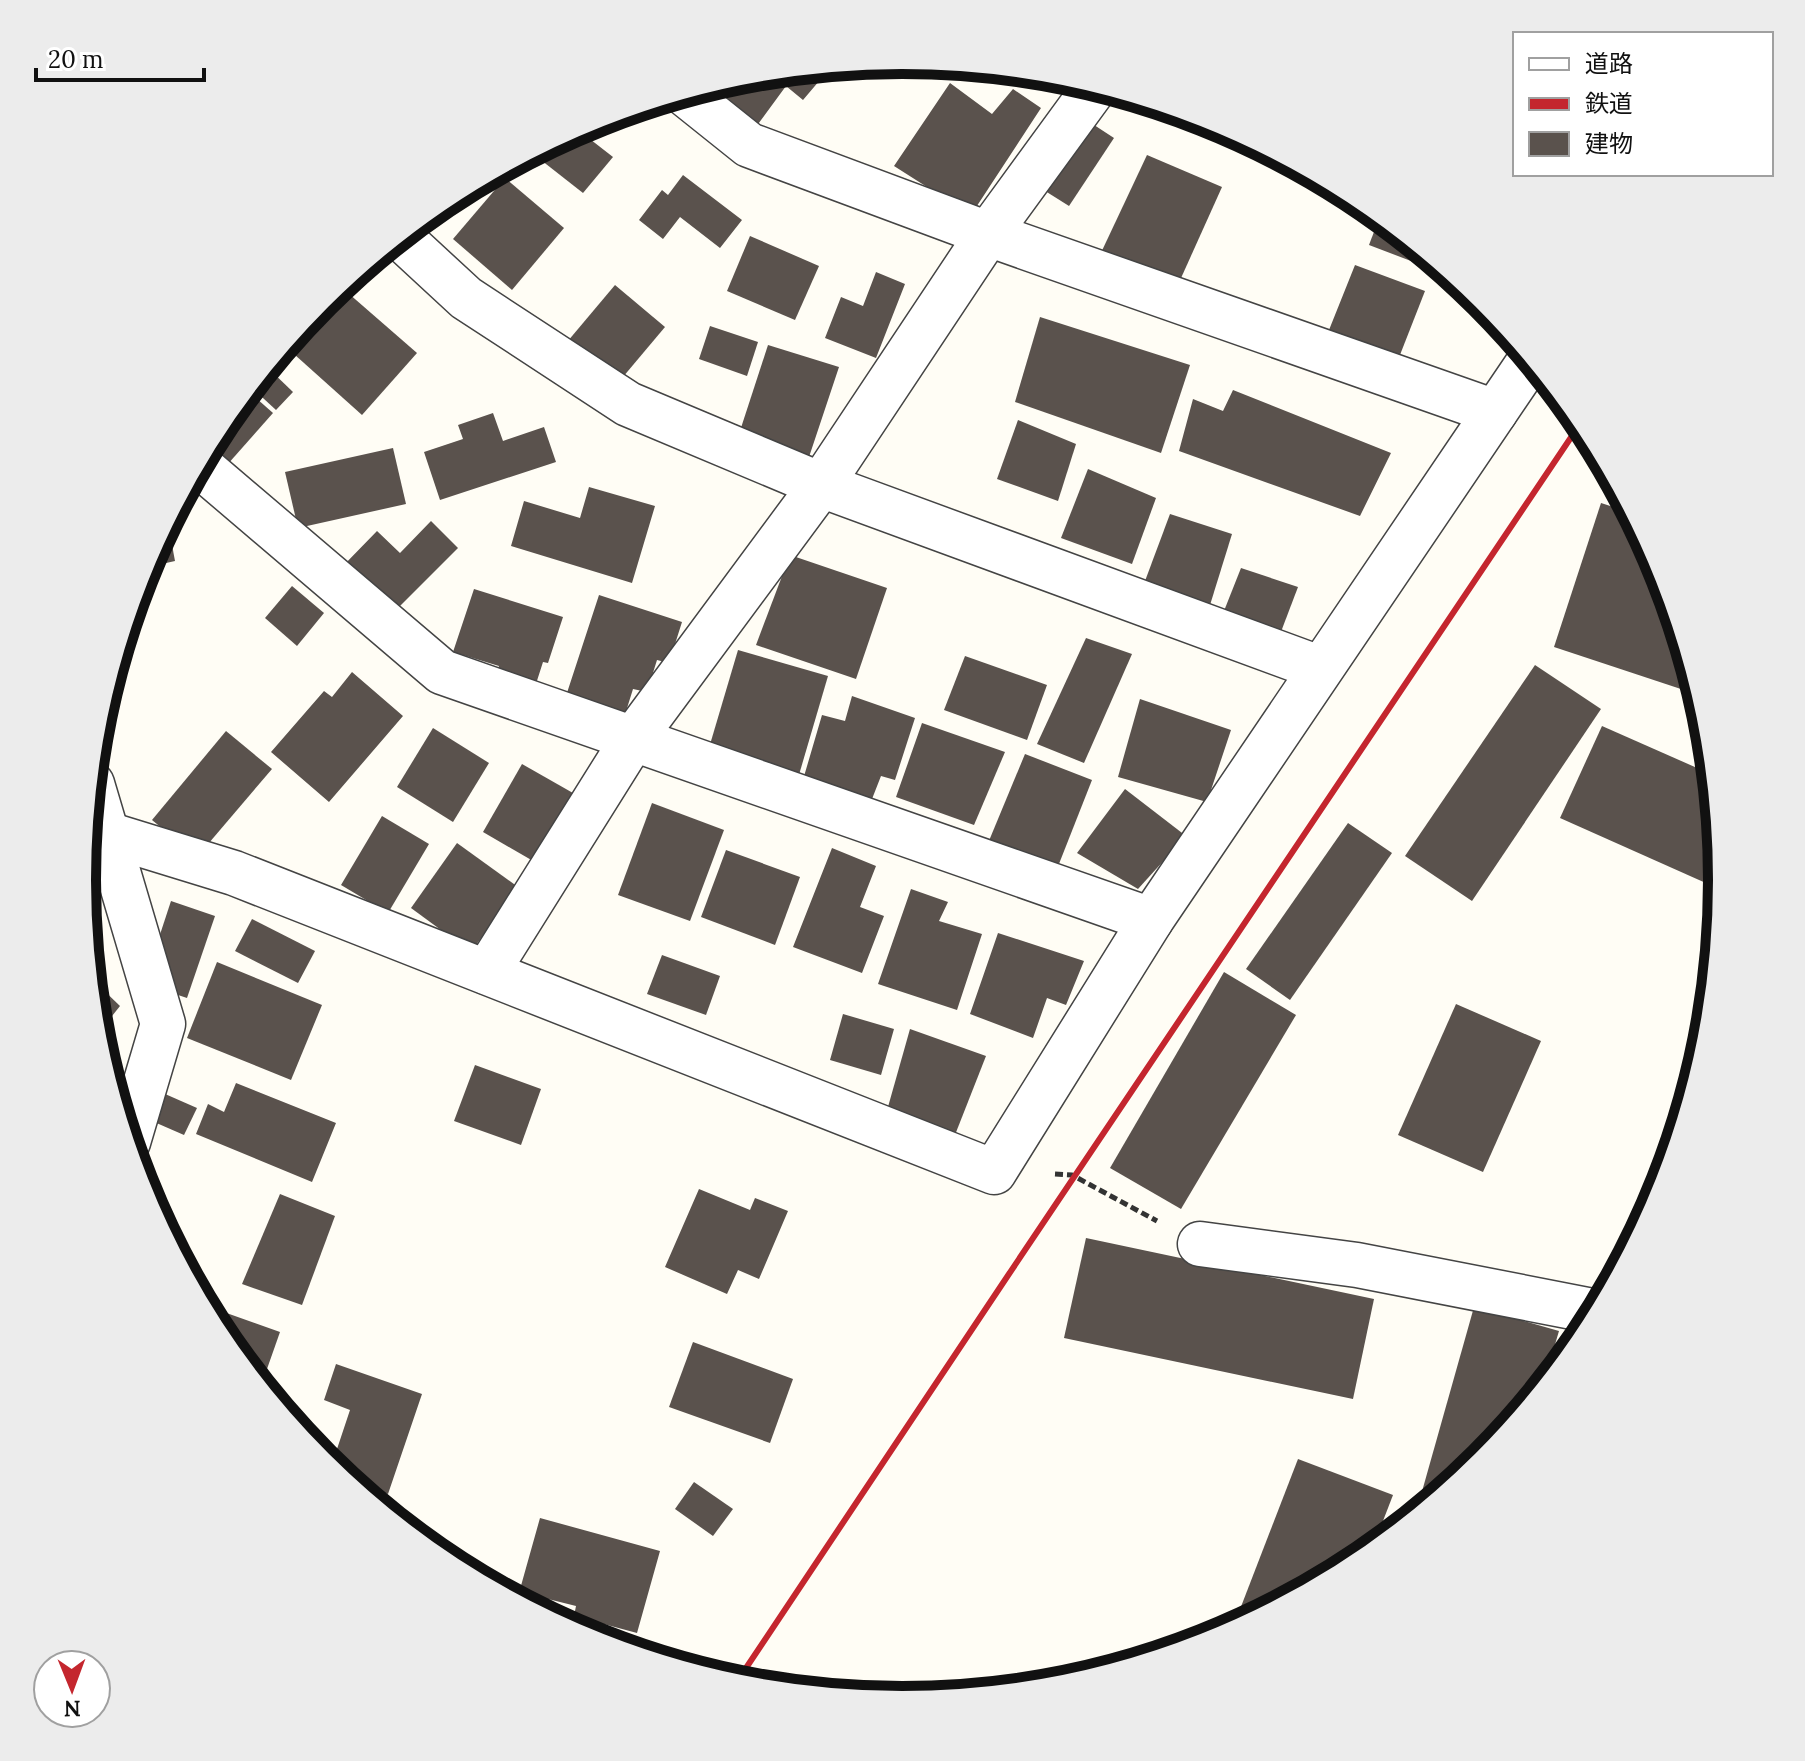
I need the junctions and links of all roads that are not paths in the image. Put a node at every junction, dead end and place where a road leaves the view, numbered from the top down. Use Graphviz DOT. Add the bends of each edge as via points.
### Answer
graph roads {
  1 [pos="1089,96"];
  2 [pos="694,101"];
  3 [pos="988,234"];
  4 [pos="408,244"];
  5 [pos="1525,368"];
  6 [pos="1495,412"];
  7 [pos="207,472"];
  8 [pos="821,485"];
  9 [pos="1319,668"];
  10 [pos="633,739"];
  11 [pos="100,810"];
  12 [pos="107,834"];
  13 [pos="1151,920"];
  14 [pos="487,972"];
  15 [pos="134,1123"];
  16 [pos="1200,1244"];
  17 [pos="1585,1309"];
  1 -- 3 [label="street"];
  2 -- 3 [label="street" via="749,145"];
  3 -- 6 [label="street"];
  3 -- 8 [label="street"];
  4 -- 8 [label="street" via="466,298 628,404"];
  5 -- 6 [label="street"];
  6 -- 9 [label="street"];
  7 -- 10 [label="street" via="442,672"];
  8 -- 9 [label="street"];
  8 -- 10 [label="street"];
  9 -- 13 [label="street"];
  10 -- 13 [label="street"];
  10 -- 14 [label="street"];
  11 -- 12 [label="street"];
  12 -- 14 [label="street" via="234,873"];
  12 -- 15 [label="street" via="163,1024"];
  13 -- 14 [label="street" via="994,1172"];
  16 -- 17 [label="street" via="1357,1265"];
}
